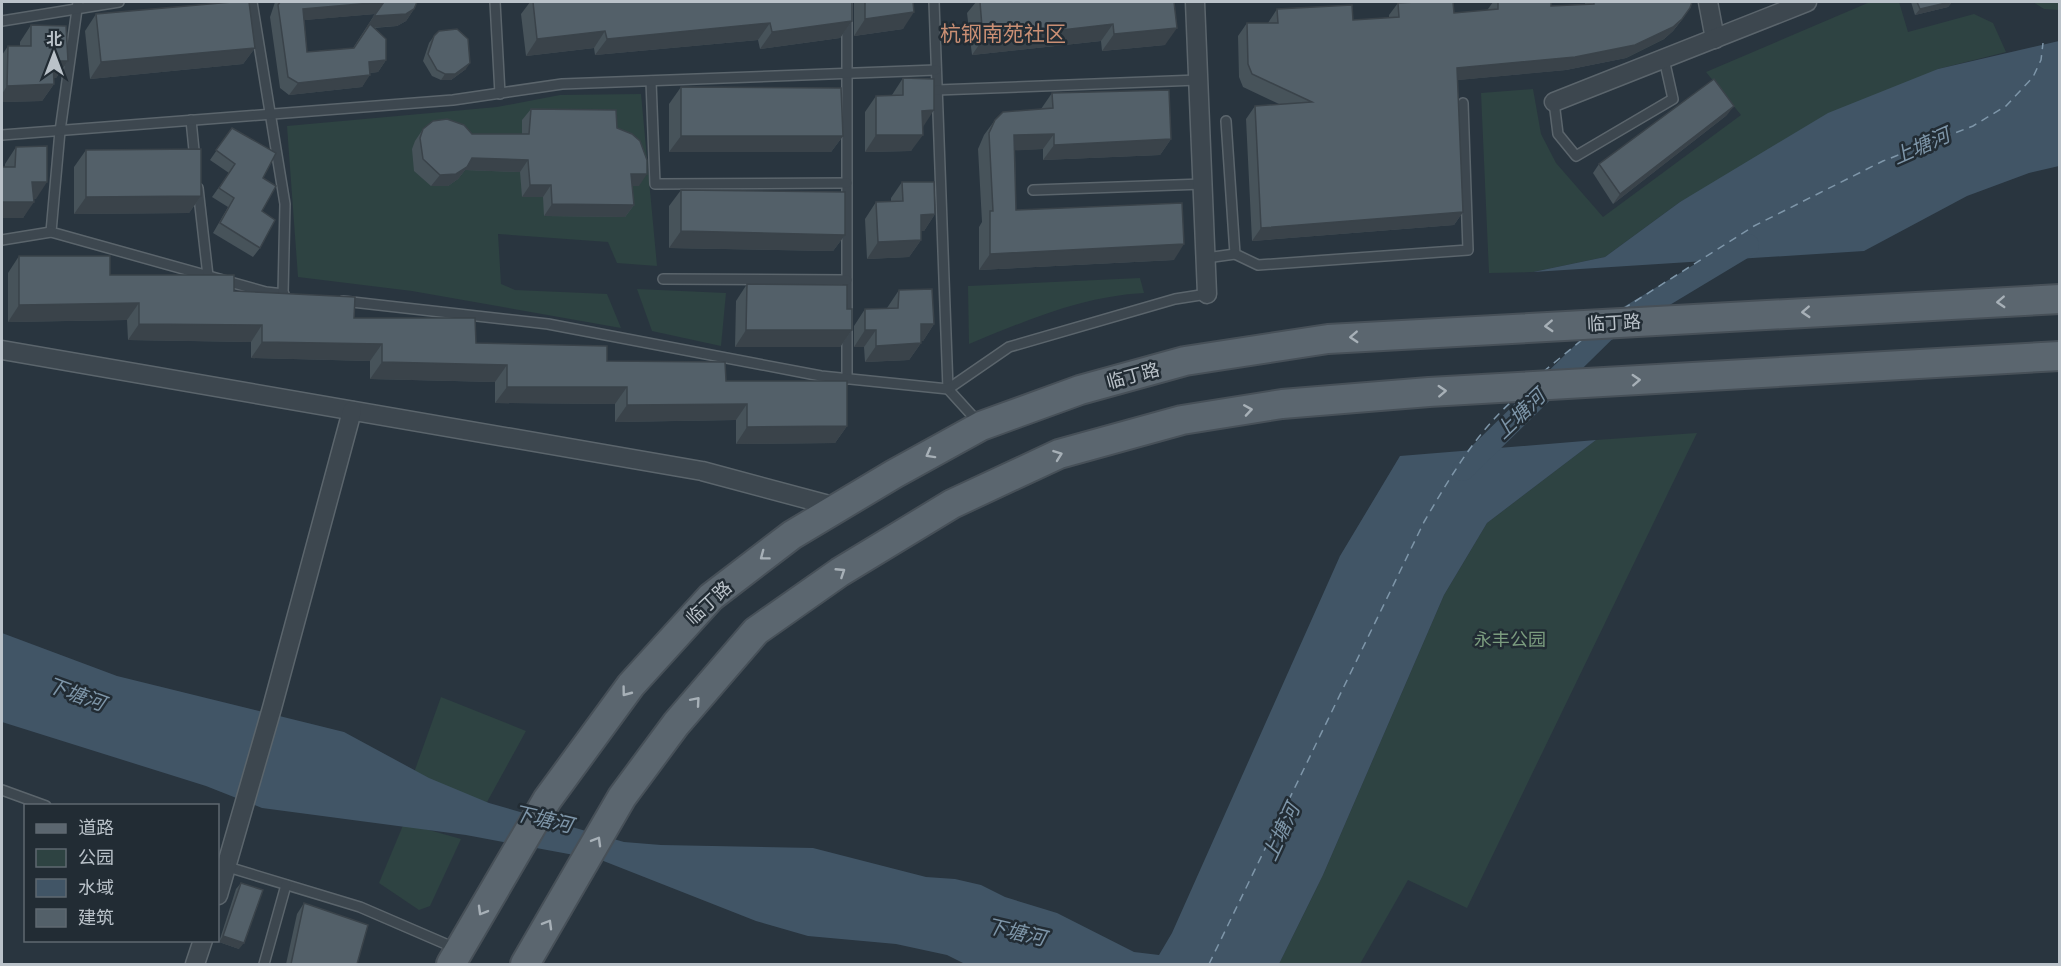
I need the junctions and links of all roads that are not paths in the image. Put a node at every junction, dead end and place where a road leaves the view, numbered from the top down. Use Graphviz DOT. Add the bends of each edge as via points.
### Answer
graph roads {
  1 [pos="118,2"];
  2 [pos="252,2"];
  3 [pos="495,2"];
  4 [pos="847,2"];
  5 [pos="934,2"];
  6 [pos="1195,2"];
  7 [pos="1708,2"];
  8 [pos="1807,2"];
  9 [pos="77,5"];
  10 [pos="2,21"];
  11 [pos="1715,39"];
  12 [pos="1664,59"];
  13 [pos="936,70"];
  14 [pos="847,73"];
  15 [pos="1198,80"];
  16 [pos="651,81"];
  17 [pos="937,90"];
  18 [pos="500,94"];
  19 [pos="1554,102"];
  20 [pos="1463,103"];
  21 [pos="269,115"];
  22 [pos="191,120"];
  23 [pos="1226,121"];
  24 [pos="60,131"];
  25 [pos="2,135"];
  26 [pos="847,183"];
  27 [pos="1203,184"];
  28 [pos="1033,190"];
  29 [pos="51,232"];
  30 [pos="2,240"];
  31 [pos="1235,254"];
  32 [pos="1206,258"];
  33 [pos="208,276"];
  34 [pos="663,279"];
  35 [pos="847,280"];
  36 [pos="283,294"];
  37 [pos="1207,294"];
  38 [pos="295,296"];
  39 [pos="2060,299"];
  40 [pos="329,300"];
  41 [pos="2,350"];
  42 [pos="2060,356"];
  43 [pos="847,379"];
  44 [pos="948,389"];
  45 [pos="352,411"];
  46 [pos="981,426"];
  47 [pos="840,508"];
  48 [pos="2,790"];
  49 [pos="40,804"];
  50 [pos="222,866"];
  51 [pos="286,885"];
  52 [pos="219,888"];
  53 [pos="202,942"];
  54 [pos="456,957"];
  55 [pos="195,964"];
  56 [pos="264,964"];
  57 [pos="525,964"];
  1 -- 9 [label="lane"];
  2 -- 21 [label="lane"];
  3 -- 18 [label="lane"];
  4 -- 14 [label="lane"];
  5 -- 13 [label="lane"];
  6 -- 15 [label="street"];
  7 -- 11 [label="street"];
  8 -- 11 [label="street"];
  9 -- 10 [label="lane"];
  9 -- 24 [label="lane"];
  11 -- 12 [label="street"];
  12 -- 19 [label="street"];
  12 -- 19 [label="lane" via="1673,99 1576,156 1558,134"];
  13 -- 14 [label="lane"];
  13 -- 17 [label="lane"];
  14 -- 16 [label="lane"];
  14 -- 26 [label="lane"];
  15 -- 17 [label="lane"];
  15 -- 27 [label="street"];
  16 -- 18 [label="lane" via="562,84"];
  16 -- 26 [label="lane" via="655,184"];
  17 -- 44 [label="lane"];
  18 -- 21 [label="lane"];
  20 -- 31 [label="lane" via="1468,250 1258,265"];
  21 -- 22 [label="lane"];
  21 -- 36 [label="lane" via="285,204"];
  22 -- 24 [label="lane"];
  22 -- 33 [label="lane"];
  23 -- 31 [label="lane"];
  24 -- 25 [label="lane"];
  24 -- 29 [label="lane"];
  26 -- 35 [label="lane"];
  27 -- 28 [label="lane"];
  27 -- 32 [label="street"];
  29 -- 30 [label="lane"];
  29 -- 33 [label="lane"];
  31 -- 32 [label="lane"];
  32 -- 37 [label="street"];
  33 -- 36 [label="lane"];
  34 -- 35 [label="lane"];
  35 -- 43 [label="lane"];
  36 -- 38 [label="lane"];
  37 -- 44 [label="lane" via="1175,299 1010,347"];
  39 -- 46 [label="main road, 临丁路, one-way" via="1328,339 1185,361 1080,390"];
  40 -- 43 [label="lane" via="548,324"];
  41 -- 45 [label="street"];
  57 -- 42 [label="main road, one-way" via="622,797 676,724 756,631 840,572 941,510 1059,454 1182,420 1282,404"];
  43 -- 44 [label="lane"];
  44 -- 46 [label="lane"];
  45 -- 47 [label="street" via="702,471"];
  45 -- 50 [label="street"];
  46 -- 47 [label="main road, 临丁路, one-way"];
  47 -- 54 [label="main road, 临丁路, one-way" via="792,535 711,597 631,685 547,800"];
  48 -- 49 [label="lane"];
  50 -- 51 [label="lane"];
  50 -- 52 [label="street"];
  51 -- 54 [label="lane" via="360,907"];
  51 -- 56 [label="lane"];
  53 -- 55 [label="street"];
}
